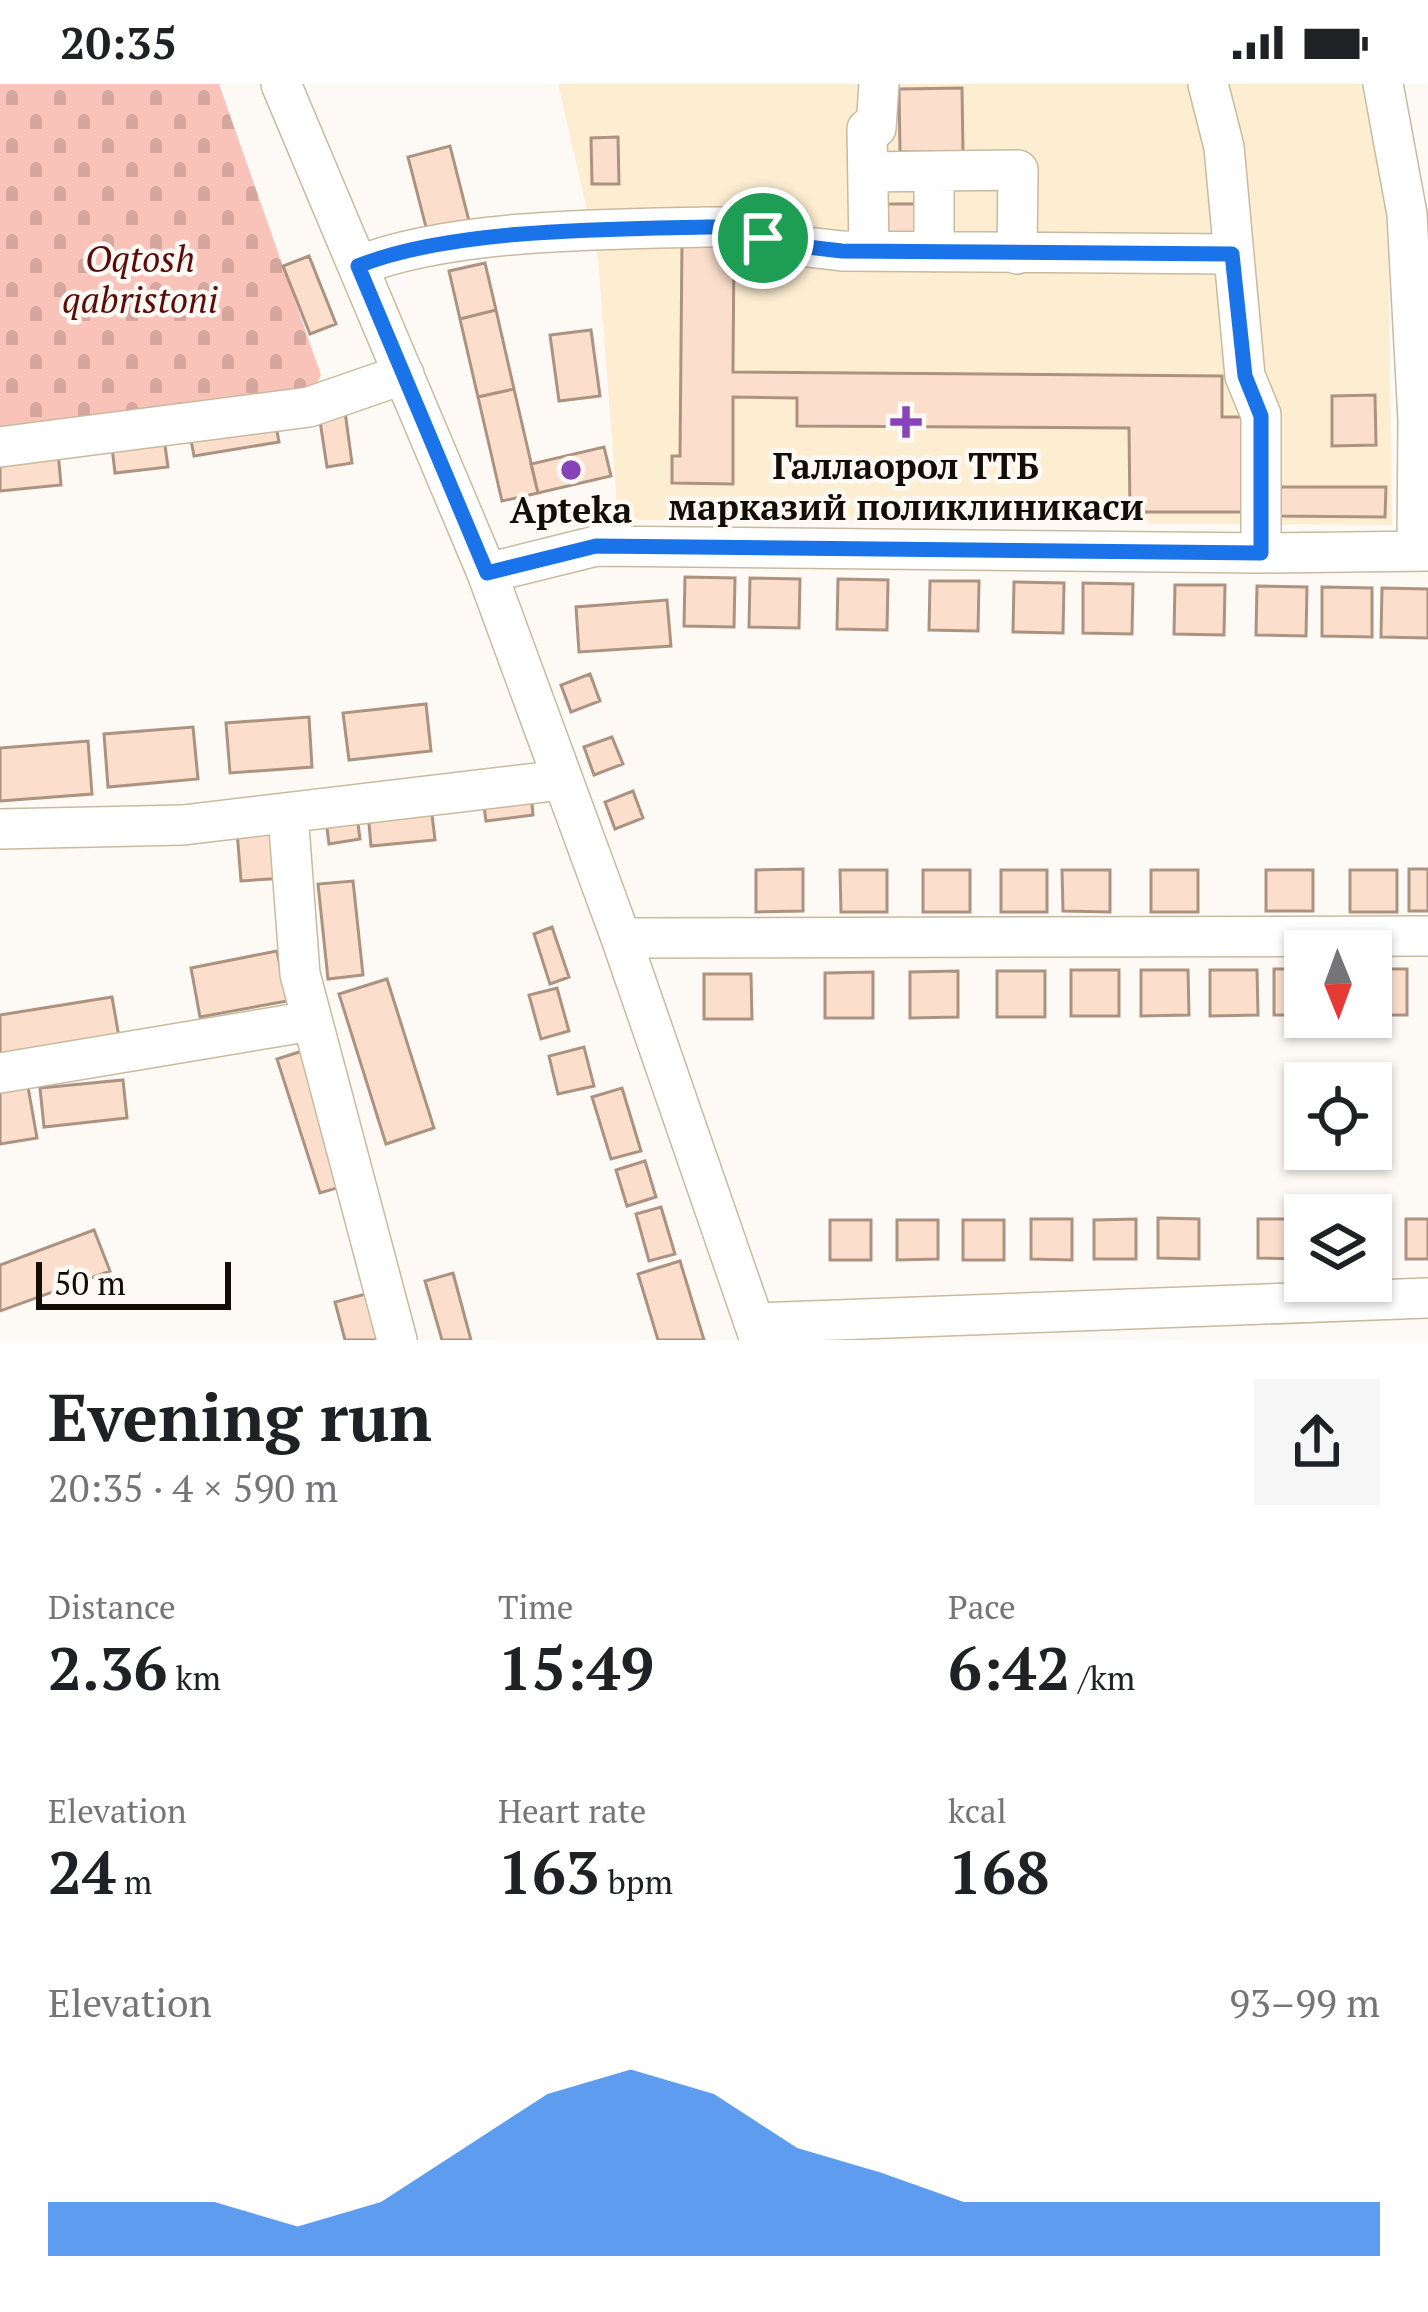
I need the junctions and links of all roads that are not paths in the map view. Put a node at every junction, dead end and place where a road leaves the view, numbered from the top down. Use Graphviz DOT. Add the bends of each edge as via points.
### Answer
graph roads {
  1 [pos="281,84"];
  2 [pos="878,84"];
  3 [pos="1208,84"];
  4 [pos="1383,84"];
  5 [pos="934,171"];
  6 [pos="868,172"];
  7 [pos="1418,213"];
  8 [pos="869,251"];
  9 [pos="934,252"];
  10 [pos="1017,254"];
  11 [pos="1232,254"];
  12 [pos="358,266"];
  13 [pos="404,374"];
  14 [pos="0,447"];
  15 [pos="1422,551"];
  16 [pos="1261,553"];
  17 [pos="487,573"];
  18 [pos="562,780"];
  19 [pos="288,812"];
  20 [pos="0,829"];
  21 [pos="1428,936"];
  22 [pos="621,938"];
  23 [pos="310,1021"];
  24 [pos="0,1073"];
  25 [pos="1428,1298"];
  26 [pos="757,1332"];
  27 [pos="397,1340"];
  1 -- 12 [label="street"];
  2 -- 6 [label="street"];
  3 -- 11 [label="street" via="1224,147"];
  4 -- 7 [label="street"];
  5 -- 6 [label="street"];
  5 -- 9 [label="street"];
  5 -- 10 [label="street" via="1018,170"];
  6 -- 8 [label="street"];
  7 -- 15 [label="street"];
  8 -- 9 [label="street"];
  8 -- 12 [label="street" via="790,245 741,227 649,228 454,244"];
  9 -- 10 [label="street"];
  10 -- 11 [label="street"];
  11 -- 16 [label="street" via="1245,376 1261,416"];
  12 -- 13 [label="street"];
  13 -- 14 [label="street" via="309,407"];
  13 -- 17 [label="street"];
  15 -- 16 [label="street"];
  16 -- 17 [label="street" via="596,546"];
  17 -- 18 [label="street"];
  18 -- 19 [label="street"];
  18 -- 22 [label="street"];
  19 -- 20 [label="street" via="183,825"];
  19 -- 23 [label="street"];
  21 -- 22 [label="street"];
  22 -- 26 [label="street"];
  23 -- 24 [label="street"];
  23 -- 27 [label="street"];
  25 -- 26 [label="street"];
}
